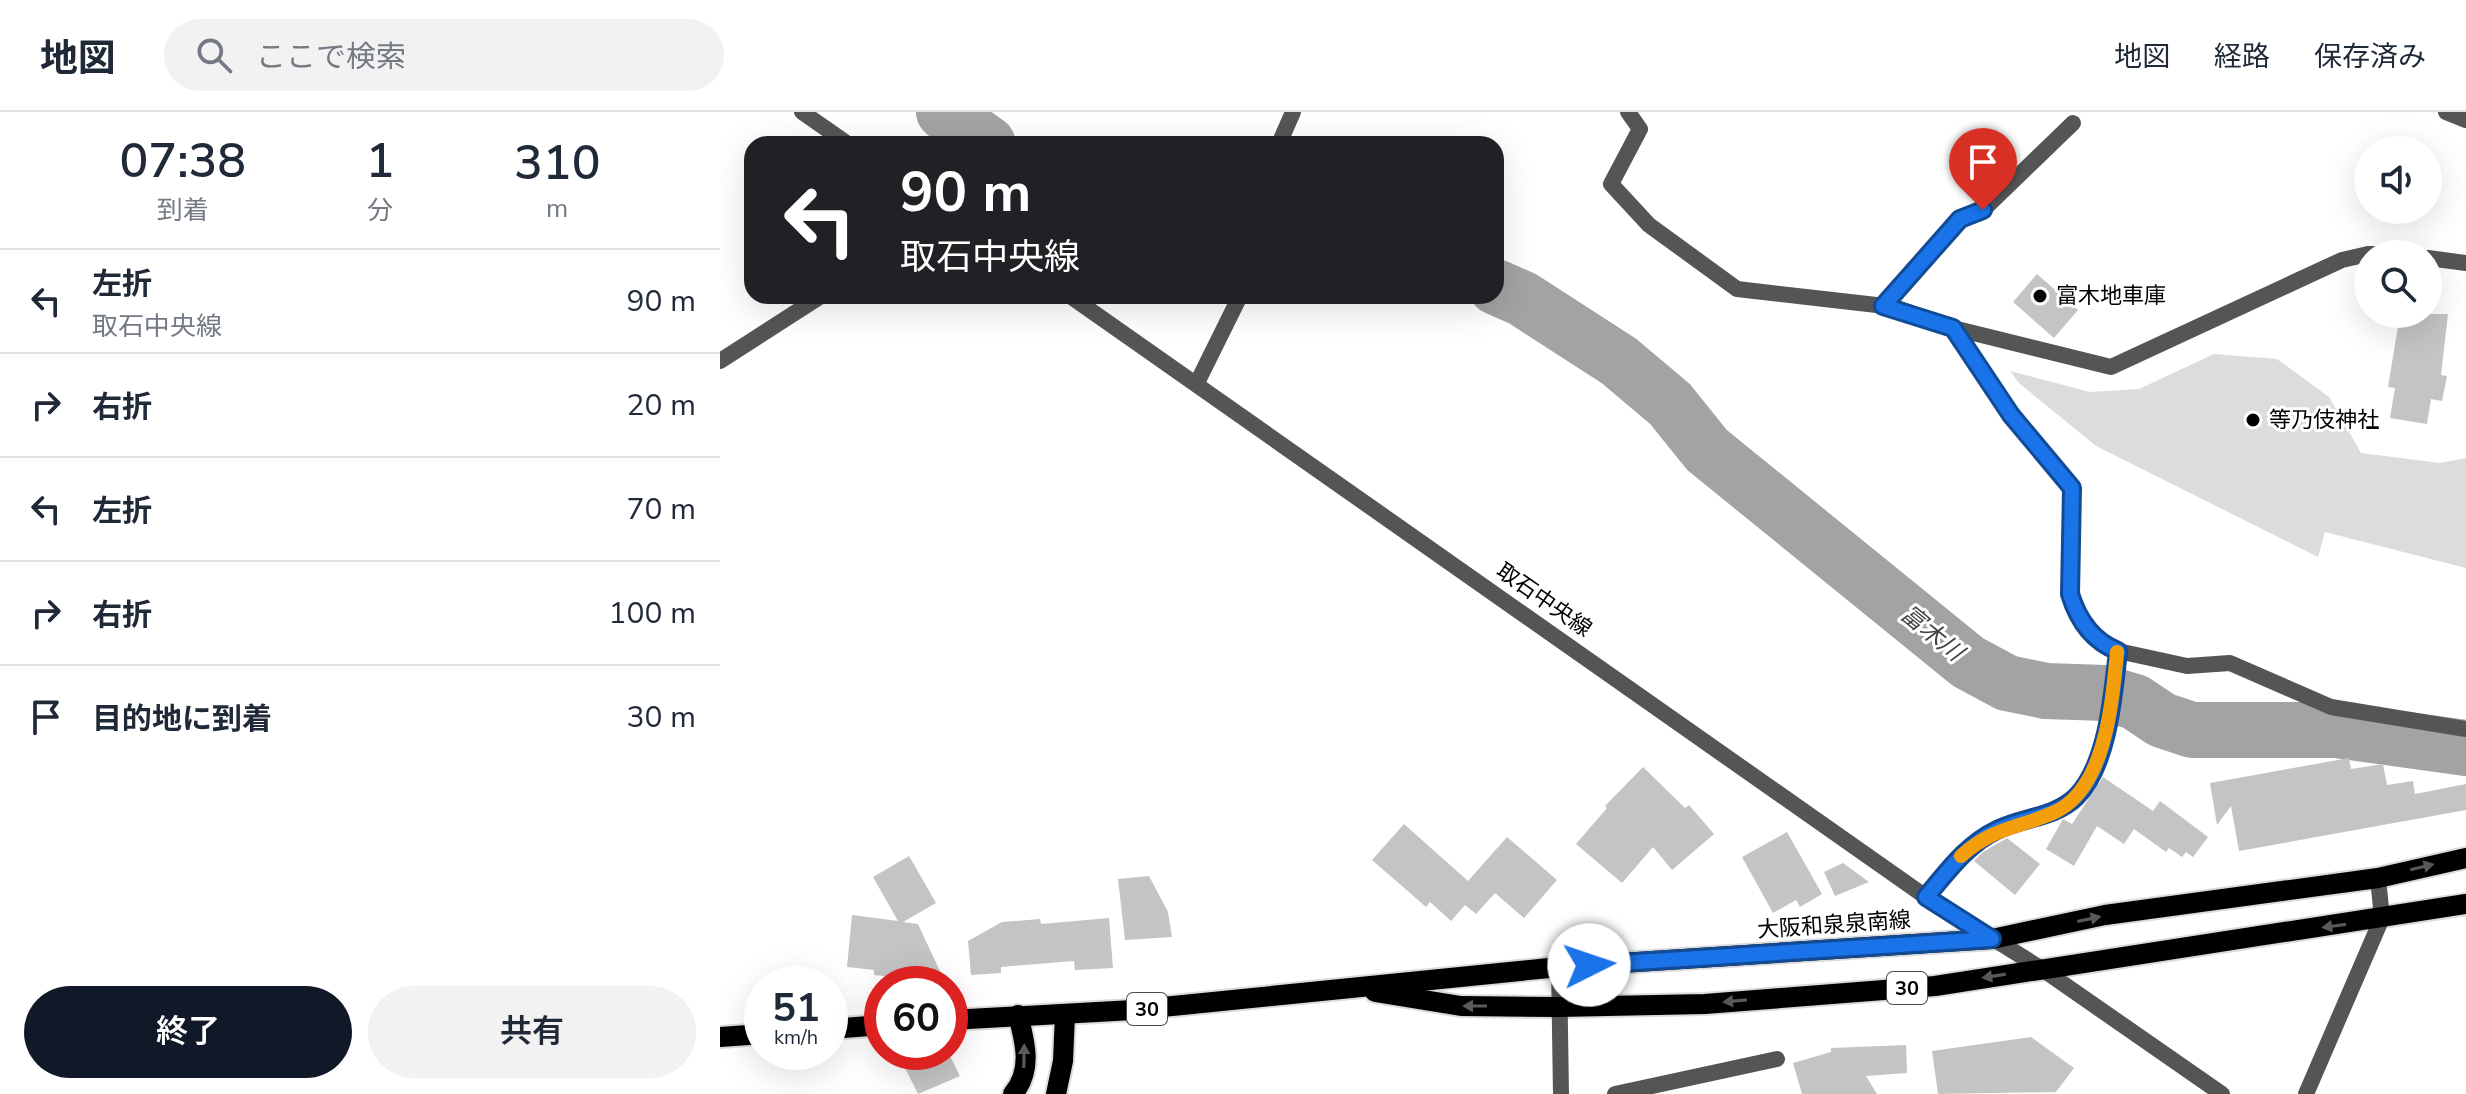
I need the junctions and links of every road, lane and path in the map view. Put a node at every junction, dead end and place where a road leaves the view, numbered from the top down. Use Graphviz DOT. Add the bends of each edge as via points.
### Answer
graph roads {
  1 [pos="802,112"];
  2 [pos="1293,112"];
  3 [pos="1628,112"];
  4 [pos="2446,112"];
  5 [pos="2466,120"];
  6 [pos="2073,123"];
  7 [pos="836,136"];
  8 [pos="1282,136"];
  9 [pos="2354,257"];
  10 [pos="2442,260"];
  11 [pos="2466,263"];
  12 [pos="809,304"];
  13 [pos="1082,304"];
  14 [pos="1236,304"];
  15 [pos="1883,306"];
  16 [pos="1953,328"];
  17 [pos="720,361"];
  18 [pos="1197,383"];
  19 [pos="2118,651"];
  20 [pos="2466,729"];
  21 [pos="2466,858"];
  22 [pos="2378,878"];
  23 [pos="1926,897"];
  24 [pos="2466,904"];
  25 [pos="2382,918"];
  26 [pos="1992,939"];
  27 [pos="1559,967"];
  28 [pos="2042,969"];
  29 [pos="1343,988"];
  30 [pos="1558,1007"];
  31 [pos="1018,1015"];
  32 [pos="1065,1015"];
  33 [pos="968,1019"];
  34 [pos="744,1035"];
  35 [pos="720,1037"];
  36 [pos="1777,1059"];
  37 [pos="1013,1094"];
  38 [pos="1056,1094"];
  39 [pos="1561,1094"];
  40 [pos="1615,1094"];
  41 [pos="2222,1094"];
  42 [pos="2306,1094"];
  1 -- 7 [label="street"];
  2 -- 8 [label="street"];
  3 -- 15 [label="street" via="1640,129 1611,184 1649,225 1737,289"];
  4 -- 5 [label="street"];
  6 -- 15 [label="street" via="1983,210 1960,219"];
  9 -- 16 [label="street" via="2111,367"];
  10 -- 11 [label="street"];
  12 -- 17 [label="street"];
  13 -- 18 [label="street, 取石中央線"];
  14 -- 18 [label="street"];
  15 -- 16 [label="street"];
  16 -- 19 [label="street" via="2011,415 2072,488 2070,594 2087,631"];
  18 -- 23 [label="street, 取石中央線"];
  19 -- 20 [label="street" via="2187,666 2230,663 2331,707"];
  19 -- 23 [label="street" via="2112,706 2096,766 2077,796 2056,811 1997,830 1963,854"];
  22 -- 21 [label="main road, 大阪和泉泉南線 / 30, one-way"];
  22 -- 25 [label="street"];
  26 -- 22 [label="main road, 大阪和泉泉南線 / 30, one-way" via="2105,915"];
  23 -- 26 [label="street, 取石中央線"];
  24 -- 25 [label="main road, 大阪和泉泉南線 / 30"];
  25 -- 28 [label="main road, 大阪和泉泉南線 / 30, one-way"];
  25 -- 42 [label="street"];
  26 -- 27 [label="main road, 大阪和泉泉南線 / 30"];
  26 -- 28 [label="street, 取石中央線"];
  27 -- 29 [label="main road, 大阪和泉泉南線 / 30"];
  27 -- 30 [label="street"];
  28 -- 30 [label="main road, 大阪和泉泉南線 / 30, one-way" via="1935,986 1797,997"];
  28 -- 41 [label="street, 取石中央線"];
  30 -- 29 [label="main road, 大阪和泉泉南線 / 30, one-way" via="1461,1006"];
  29 -- 32 [label="main road, 大阪和泉泉南線 / 30"];
  30 -- 39 [label="street"];
  31 -- 32 [label="main road, 大阪和泉泉南線 / 30"];
  31 -- 33 [label="main road, 大阪和泉泉南線 / 30"];
  37 -- 31 [label="main road, one-way" via="1028,1057"];
  32 -- 38 [label="main road"];
  34 -- 35 [label="main road"];
  36 -- 40 [label="street"];
}
